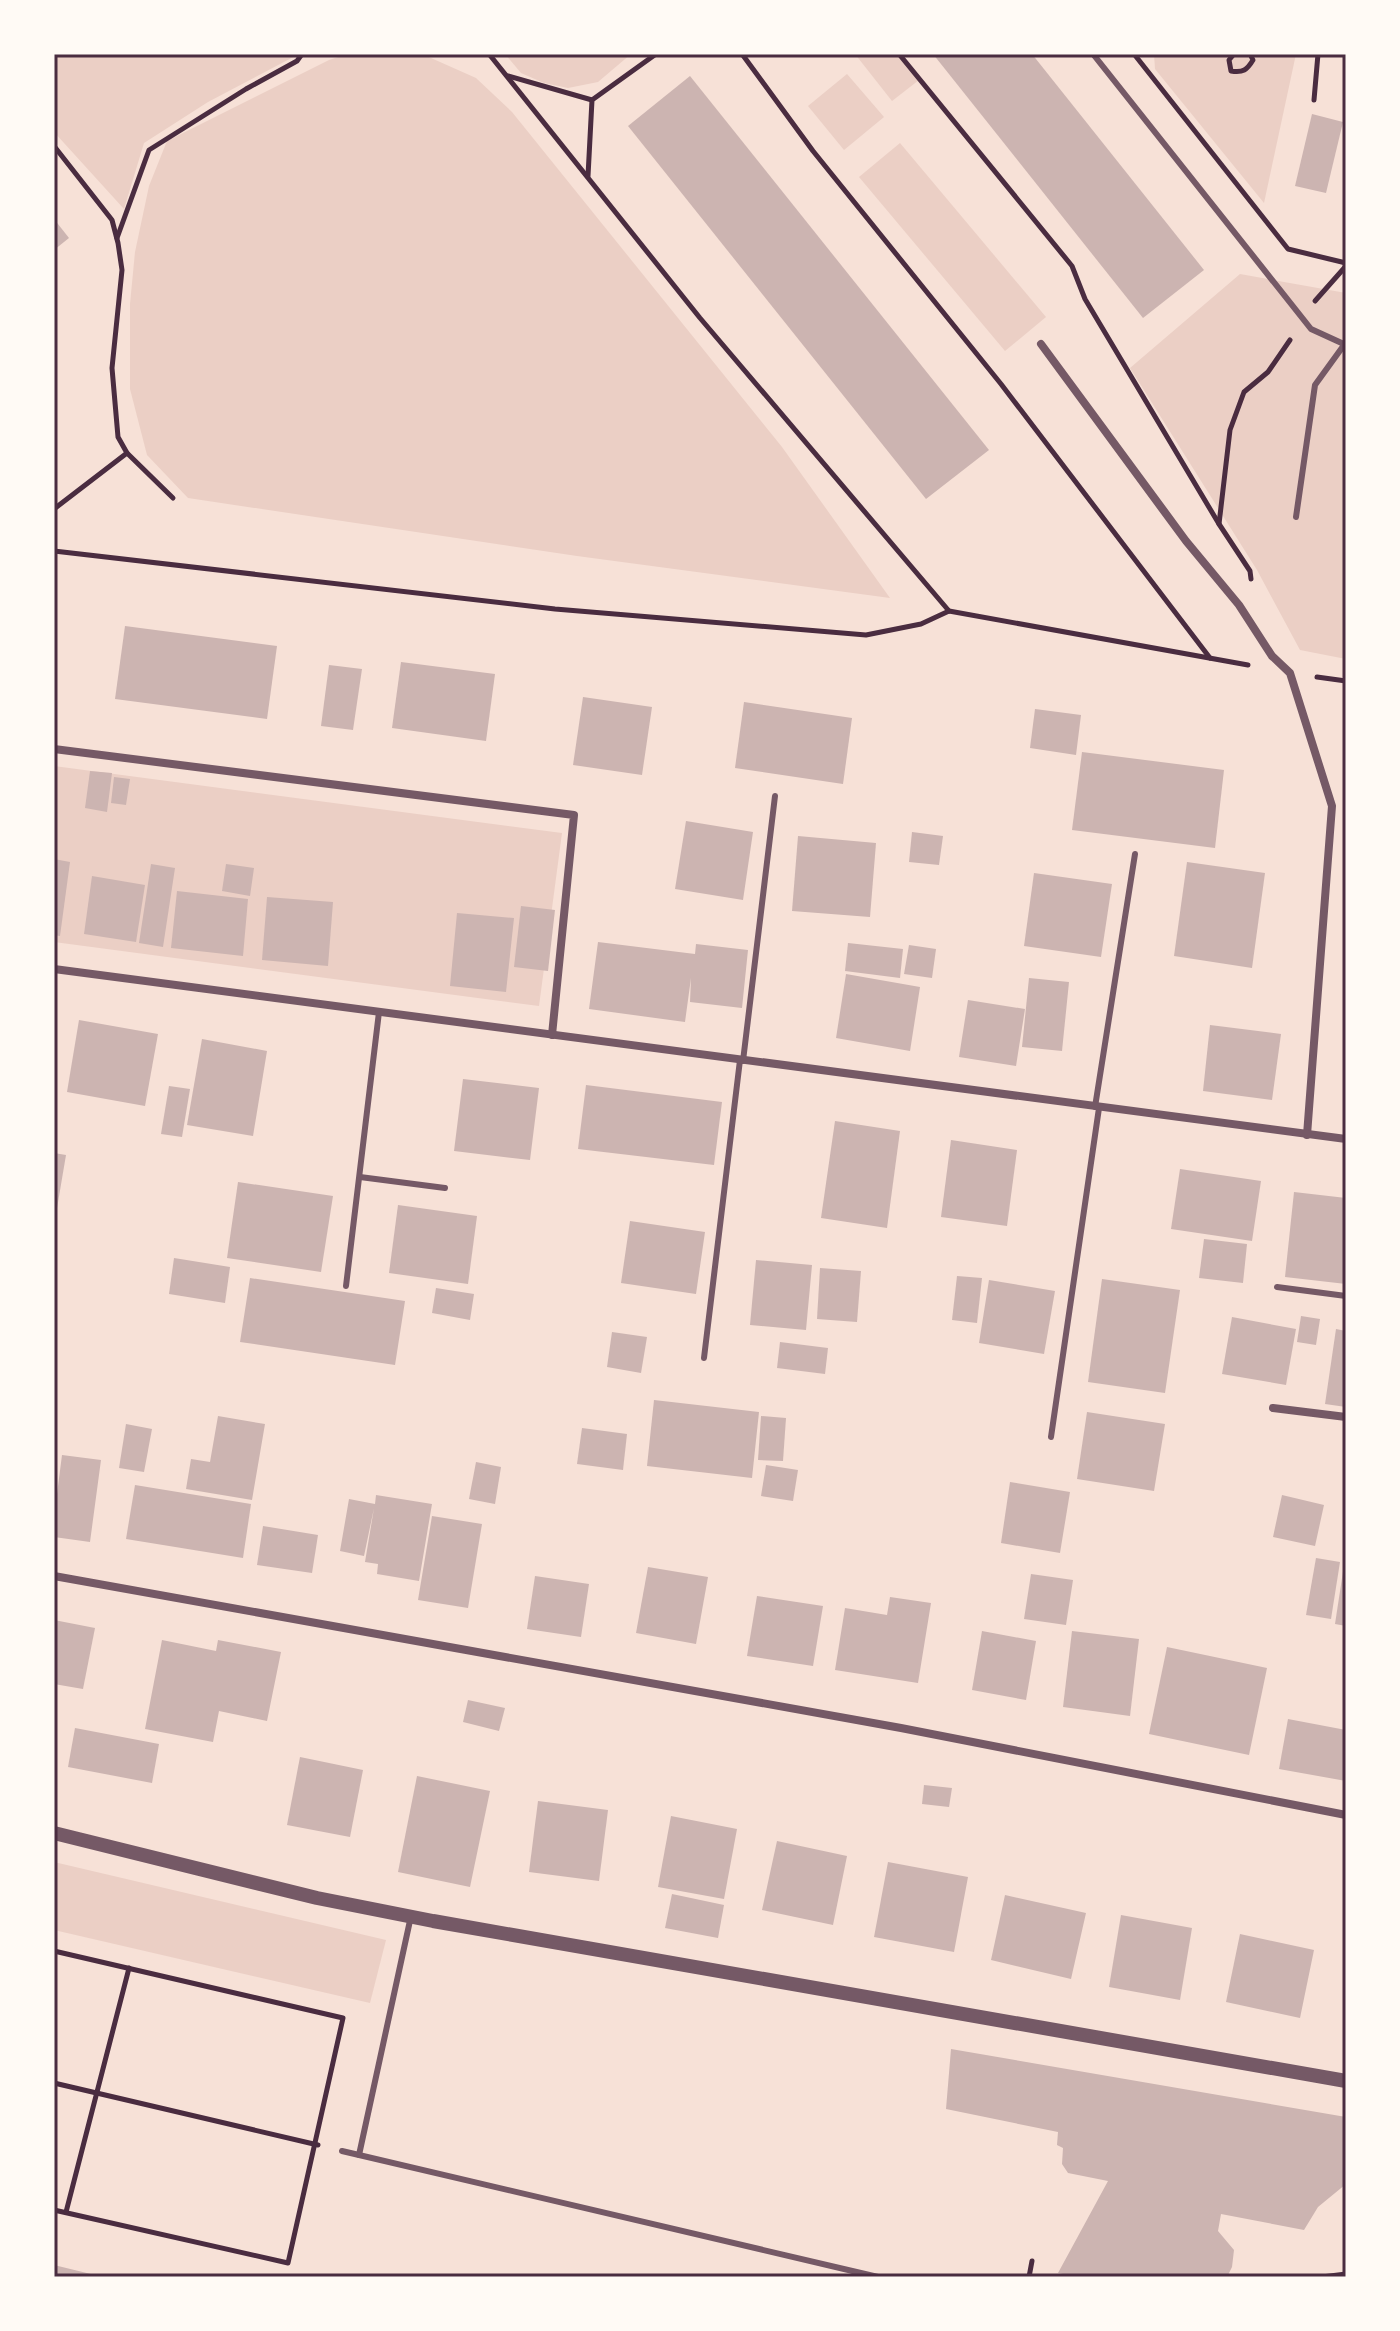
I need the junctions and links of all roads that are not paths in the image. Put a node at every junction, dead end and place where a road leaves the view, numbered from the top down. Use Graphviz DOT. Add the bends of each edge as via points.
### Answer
graph roads {
  1 [pos="1093,54"];
  2 [pos="1041,344"];
  3 [pos="1345,345"];
  4 [pos="1296,517"];
  5 [pos="54,749"];
  6 [pos="775,796"];
  7 [pos="1135,854"];
  8 [pos="54,969"];
  9 [pos="379,1012"];
  10 [pos="552,1035"];
  11 [pos="741,1060"];
  12 [pos="1097,1108"];
  13 [pos="1307,1135"];
  14 [pos="1346,1139"];
  15 [pos="360,1177"];
  16 [pos="445,1188"];
  17 [pos="346,1286"];
  18 [pos="1277,1287"];
  19 [pos="1346,1296"];
  20 [pos="704,1358"];
  21 [pos="1273,1408"];
  22 [pos="1346,1417"];
  23 [pos="1051,1437"];
  24 [pos="54,1576"];
  25 [pos="1346,1815"];
  26 [pos="54,1833"];
  27 [pos="411,1916"];
  28 [pos="1346,2081"];
  29 [pos="342,2151"];
  30 [pos="359,2155"];
  31 [pos="878,2277"];
  1 -- 3 [label="lane" via="1311,329"];
  2 -- 13 [label="street" via="1272,656 1290,673 1332,806"];
  3 -- 4 [label="lane" via="1315,385"];
  5 -- 10 [label="street" via="574,815"];
  6 -- 11 [label="lane"];
  7 -- 12 [label="lane"];
  8 -- 9 [label="street"];
  9 -- 10 [label="street"];
  9 -- 15 [label="lane"];
  10 -- 11 [label="street"];
  11 -- 12 [label="street"];
  11 -- 20 [label="lane"];
  12 -- 13 [label="street"];
  12 -- 23 [label="lane"];
  13 -- 14 [label="street"];
  15 -- 16 [label="lane"];
  15 -- 17 [label="lane"];
  18 -- 19 [label="lane"];
  21 -- 22 [label="street"];
  24 -- 25 [label="street" via="901,1728"];
  26 -- 27 [label="street"];
  27 -- 28 [label="street"];
  27 -- 30 [label="lane"];
  29 -- 30 [label="lane"];
  30 -- 31 [label="lane"];
}
